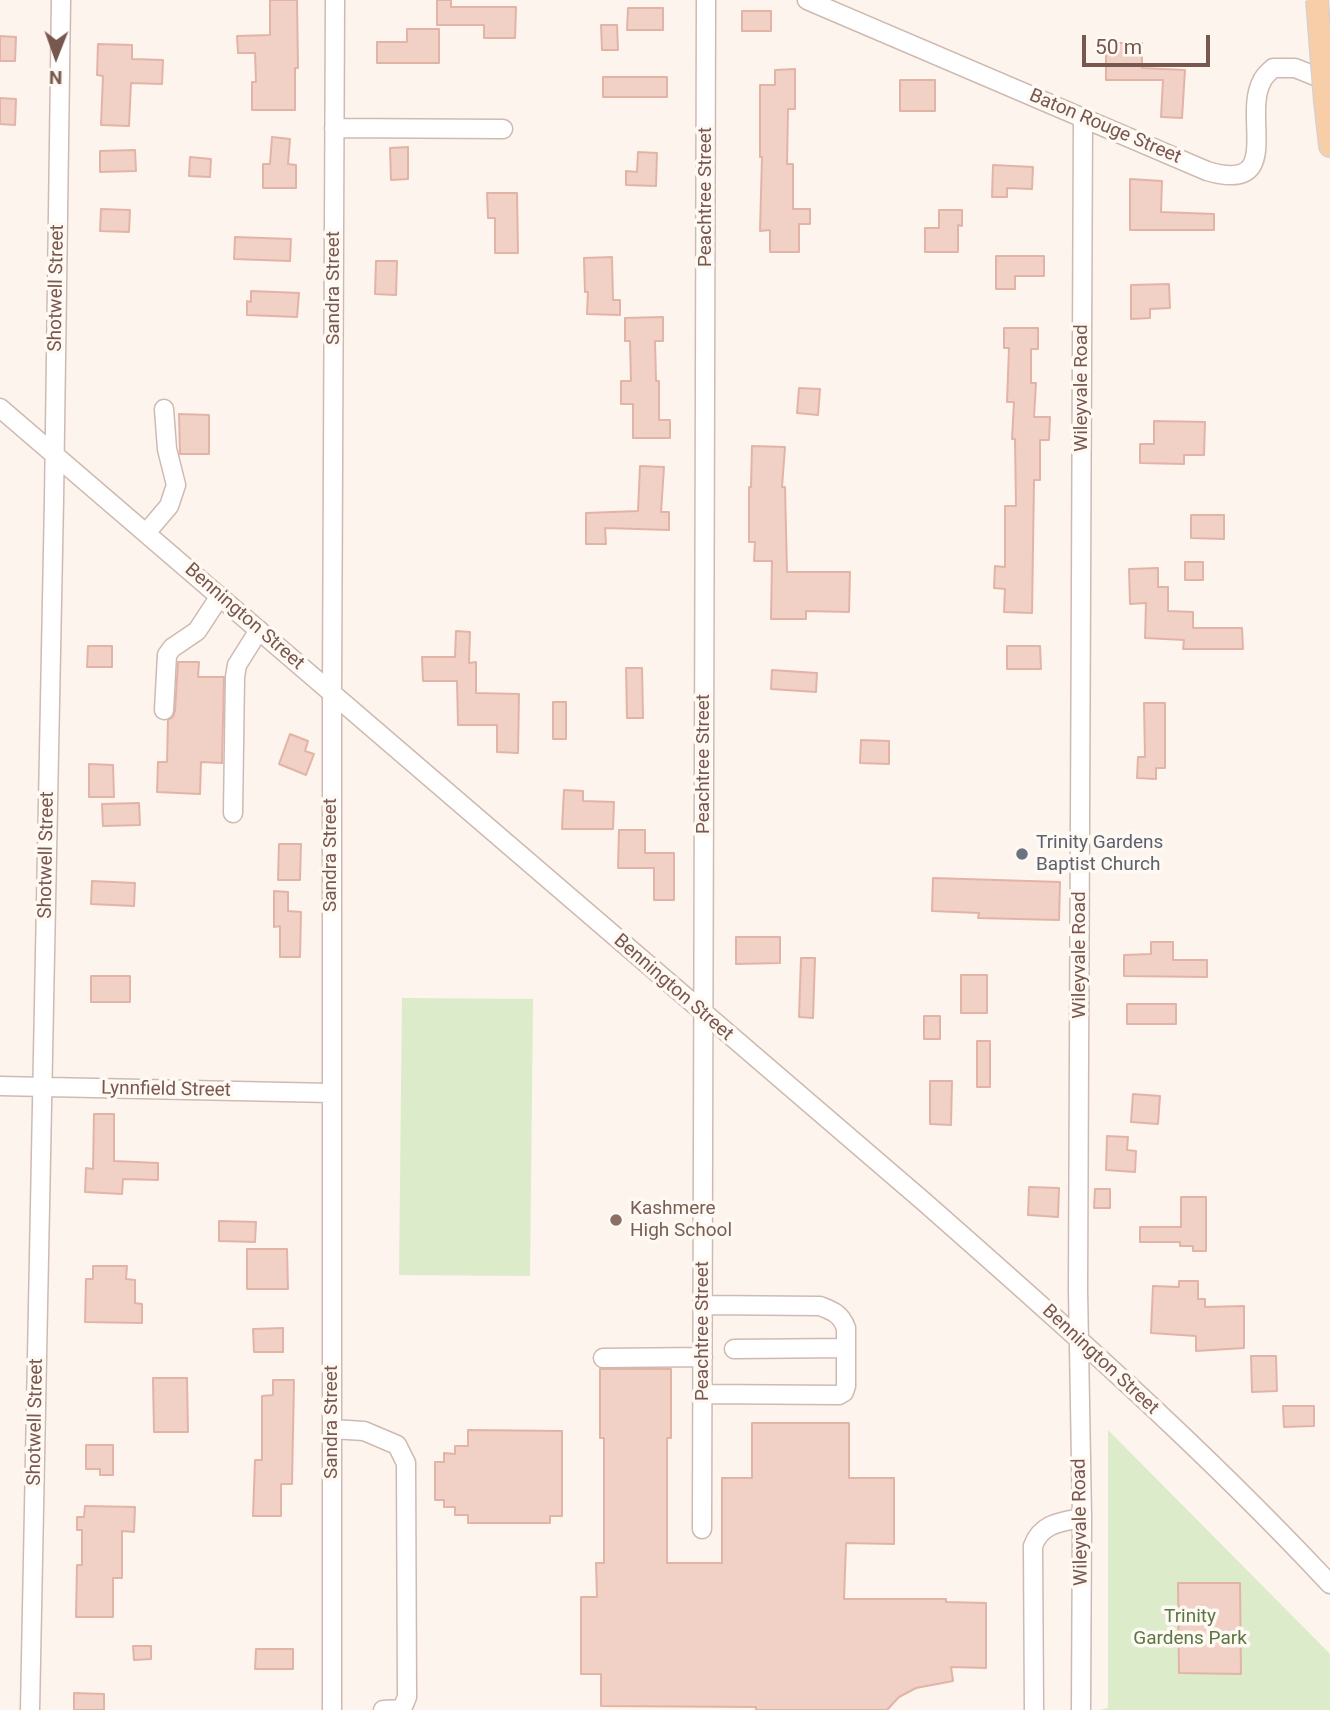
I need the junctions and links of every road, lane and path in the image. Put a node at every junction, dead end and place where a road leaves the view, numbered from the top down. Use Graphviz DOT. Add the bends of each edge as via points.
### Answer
graph roads {
  1 [pos="61,0"];
  2 [pos="335,0"];
  3 [pos="706,0"];
  4 [pos="807,0"];
  5 [pos="1317,0"];
  6 [pos="1327,92"];
  7 [pos="1083,117"];
  8 [pos="334,128"];
  9 [pos="503,129"];
  10 [pos="1330,146"];
  11 [pos="0,408"];
  12 [pos="164,409"];
  13 [pos="54,455"];
  14 [pos="146,533"];
  15 [pos="220,596"];
  16 [pos="259,630"];
  17 [pos="332,693"];
  18 [pos="163,710"];
  19 [pos="233,813"];
  20 [pos="703,1014"];
  21 [pos="0,1086"];
  22 [pos="43,1087"];
  23 [pos="331,1093"];
  24 [pos="703,1304"];
  25 [pos="1079,1338"];
  26 [pos="846,1348"];
  27 [pos="734,1349"];
  28 [pos="703,1357"];
  29 [pos="603,1358"];
  30 [pos="703,1394"];
  31 [pos="332,1429"];
  32 [pos="1082,1518"];
  33 [pos="702,1529"];
  34 [pos="1330,1584"];
  35 [pos="30,1710"];
  36 [pos="332,1710"];
  37 [pos="383,1710"];
  38 [pos="1034,1710"];
  39 [pos="1081,1710"];
  1 -- 13 [label="street, Shotwell Street"];
  2 -- 8 [label="street, Sandra Street"];
  3 -- 20 [label="street, Peachtree Street"];
  4 -- 7 [label="street, Baton Rouge Street"];
  5 -- 6 [label="main road, bridge"];
  6 -- 7 [label="street, Baton Rouge Street" via="1295,68 1273,68 1257,95 1256,156 1250,168 1238,176 1207,170"];
  6 -- 10 [label="main road"];
  7 -- 25 [label="street, Wileyvale Road"];
  8 -- 9 [label="street"];
  8 -- 17 [label="street, Sandra Street"];
  11 -- 13 [label="street, Bennington Street"];
  12 -- 14 [label="street" via="176,485 169,506"];
  13 -- 14 [label="street, Bennington Street"];
  13 -- 22 [label="street, Shotwell Street"];
  14 -- 15 [label="street, Bennington Street"];
  15 -- 16 [label="street, Bennington Street"];
  15 -- 18 [label="street" via="197,631 167,655"];
  16 -- 17 [label="street, Bennington Street"];
  16 -- 19 [label="street" via="237,665 235,677"];
  17 -- 20 [label="street, Bennington Street"];
  17 -- 23 [label="street, Sandra Street"];
  20 -- 24 [label="street, Peachtree Street"];
  20 -- 25 [label="street, Bennington Street"];
  21 -- 22 [label="street, Lynnfield Street"];
  22 -- 23 [label="street, Lynnfield Street"];
  22 -- 35 [label="street, Shotwell Street"];
  23 -- 31 [label="street, Sandra Street"];
  24 -- 26 [label="street" via="820,1306 843,1319"];
  24 -- 28 [label="street, Peachtree Street"];
  25 -- 32 [label="street, Wileyvale Road"];
  25 -- 34 [label="street, Bennington Street" via="1270,1520"];
  26 -- 27 [label="street"];
  26 -- 30 [label="street" via="846,1386 839,1395"];
  28 -- 29 [label="street"];
  28 -- 30 [label="street, Peachtree Street"];
  30 -- 33 [label="street, Peachtree Street"];
  31 -- 36 [label="street, Sandra Street"];
  31 -- 37 [label="street" via="364,1431 397,1445 407,1463 407,1697 402,1709"];
  32 -- 38 [label="street" via="1045,1528 1033,1546"];
  32 -- 39 [label="street, Wileyvale Road"];
}
